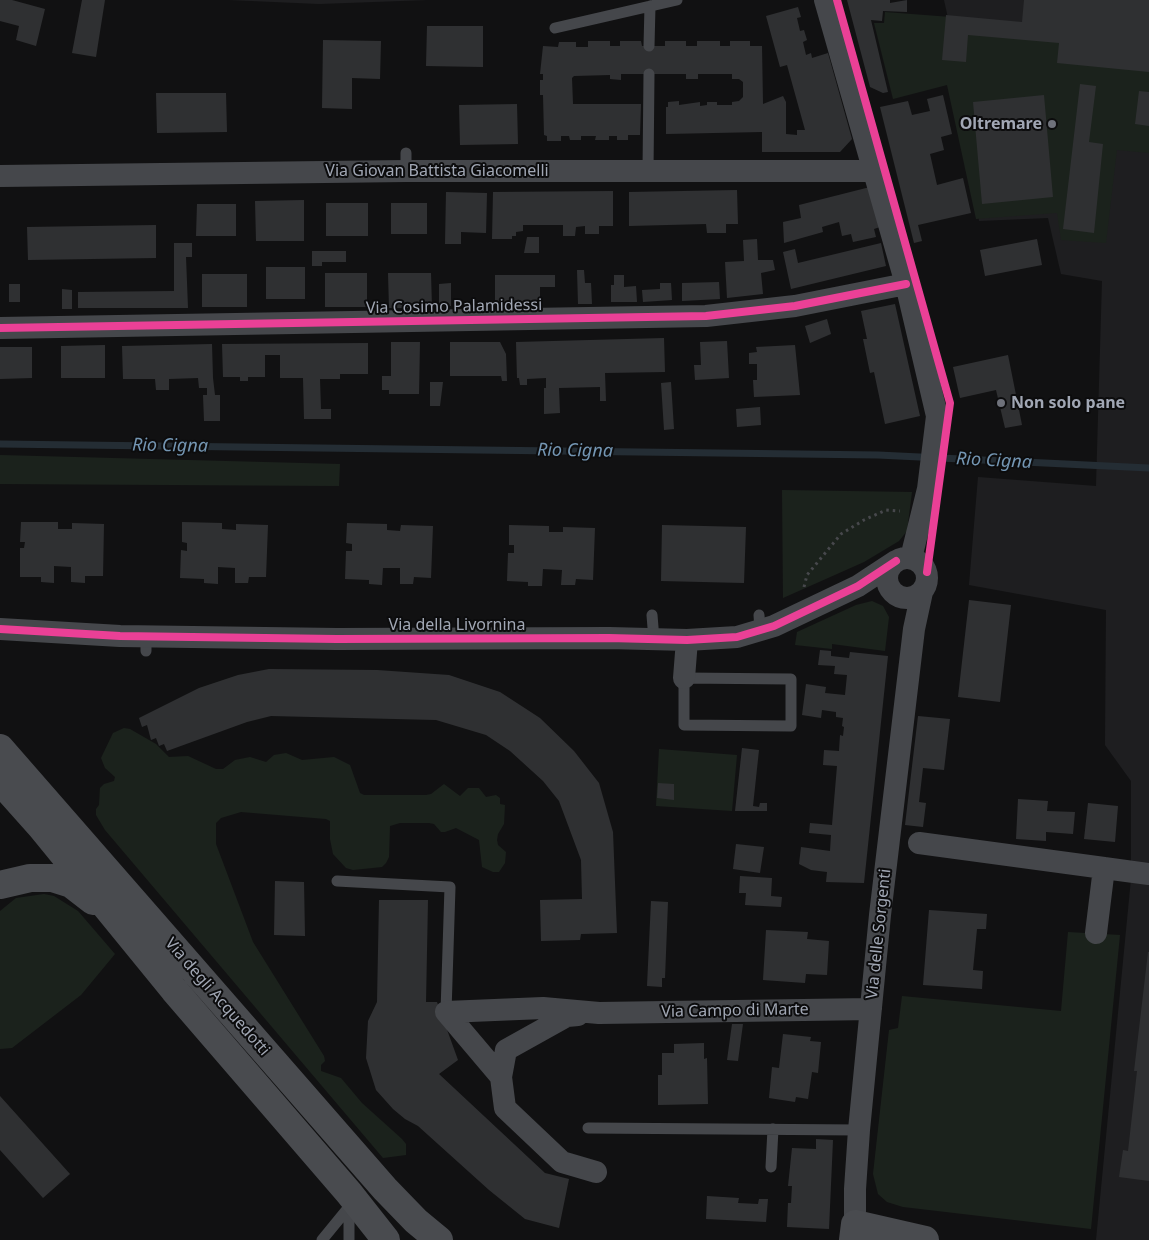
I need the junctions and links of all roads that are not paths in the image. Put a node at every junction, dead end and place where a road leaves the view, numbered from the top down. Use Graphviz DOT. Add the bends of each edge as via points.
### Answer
graph roads {
  1 [pos="677,0"];
  2 [pos="826,0"];
  3 [pos="650,6"];
  4 [pos="555,28"];
  5 [pos="649,46"];
  6 [pos="649,74"];
  7 [pos="648,170"];
  8 [pos="874,171"];
  9 [pos="0,176"];
  10 [pos="906,284"];
  11 [pos="0,328"];
  12 [pos="904,559"];
  13 [pos="858,586"];
  14 [pos="906,594"];
  15 [pos="652,615"];
  16 [pos="0,629"];
  17 [pos="654,640"];
  18 [pos="687,640"];
  19 [pos="684,678"];
  20 [pos="0,748"];
  21 [pos="0,781"];
  22 [pos="920,843"];
  23 [pos="1104,868"];
  24 [pos="1149,874"];
  25 [pos="337,881"];
  26 [pos="0,885"];
  27 [pos="114,916"];
  28 [pos="1096,933"];
  29 [pos="871,1009"];
  30 [pos="446,1012"];
  31 [pos="599,1013"];
  32 [pos="501,1077"];
  33 [pos="588,1128"];
  34 [pos="773,1129"];
  35 [pos="859,1130"];
  36 [pos="771,1167"];
  37 [pos="596,1172"];
  38 [pos="349,1200"];
  39 [pos="854,1232"];
  40 [pos="322,1240"];
  41 [pos="349,1240"];
  42 [pos="386,1240"];
  43 [pos="439,1240"];
  44 [pos="924,1240"];
  1 -- 3 [label="lane"];
  2 -- 8 [label="street"];
  3 -- 4 [label="lane"];
  3 -- 5 [label="lane"];
  6 -- 7 [label="lane"];
  7 -- 8 [label="street, Via Giovan Battista Giacomelli"];
  7 -- 9 [label="street, Via Giovan Battista Giacomelli" via="406,162"];
  8 -- 10 [label="street"];
  10 -- 11 [label="street, Via Cosimo Palamidessi" via="795,306 706,316"];
  10 -- 12 [label="street" via="934,404 936,430 923,513"];
  12 -- 13 [label="street, Via della Livornina"];
  12 -- 14 [label="street, Via delle Sorgenti" via="892,565 887,577 888,583"];
  12 -- 14 [label="street" via="922,563 927,572 927,583"];
  13 -- 14 [label="street"];
  13 -- 18 [label="street, Via della Livornina" via="797,615 759,623 737,636"];
  14 -- 29 [label="street, Via delle Sorgenti" via="914,629"];
  15 -- 17 [label="lane"];
  16 -- 17 [label="street, Via della Livornina" via="146,644 337,639"];
  17 -- 18 [label="street, Via della Livornina"];
  18 -- 19 [label="street"];
  19 -- 19 [label="lane" via="684,725 790,726 791,679"];
  20 -- 43 [label="main road, Via degli Acquedotti" via="385,1189"];
  21 -- 27 [label="main road, Via degli Acquedotti"];
  22 -- 23 [label="street"];
  23 -- 24 [label="street"];
  23 -- 28 [label="street"];
  25 -- 30 [label="lane" via="450,887"];
  26 -- 27 [label="main road" via="30,878 52,878 71,884"];
  27 -- 38 [label="main road, Via degli Acquedotti"];
  29 -- 31 [label="street, Via Campo di Marte"];
  29 -- 35 [label="street, Via delle Sorgenti"];
  30 -- 31 [label="street, Via Campo di Marte" via="543,1008"];
  30 -- 32 [label="street"];
  31 -- 32 [label="street, Via Campo di Marte" via="567,1016 506,1050"];
  32 -- 37 [label="street, Via Campo di Marte" via="505,1108 562,1162"];
  33 -- 34 [label="lane"];
  34 -- 35 [label="lane"];
  34 -- 36 [label="lane"];
  35 -- 39 [label="street, Via delle Sorgenti"];
  38 -- 40 [label="lane"];
  38 -- 41 [label="lane"];
  38 -- 42 [label="main road, Via degli Acquedotti"];
  39 -- 44 [label="main road"];
}
